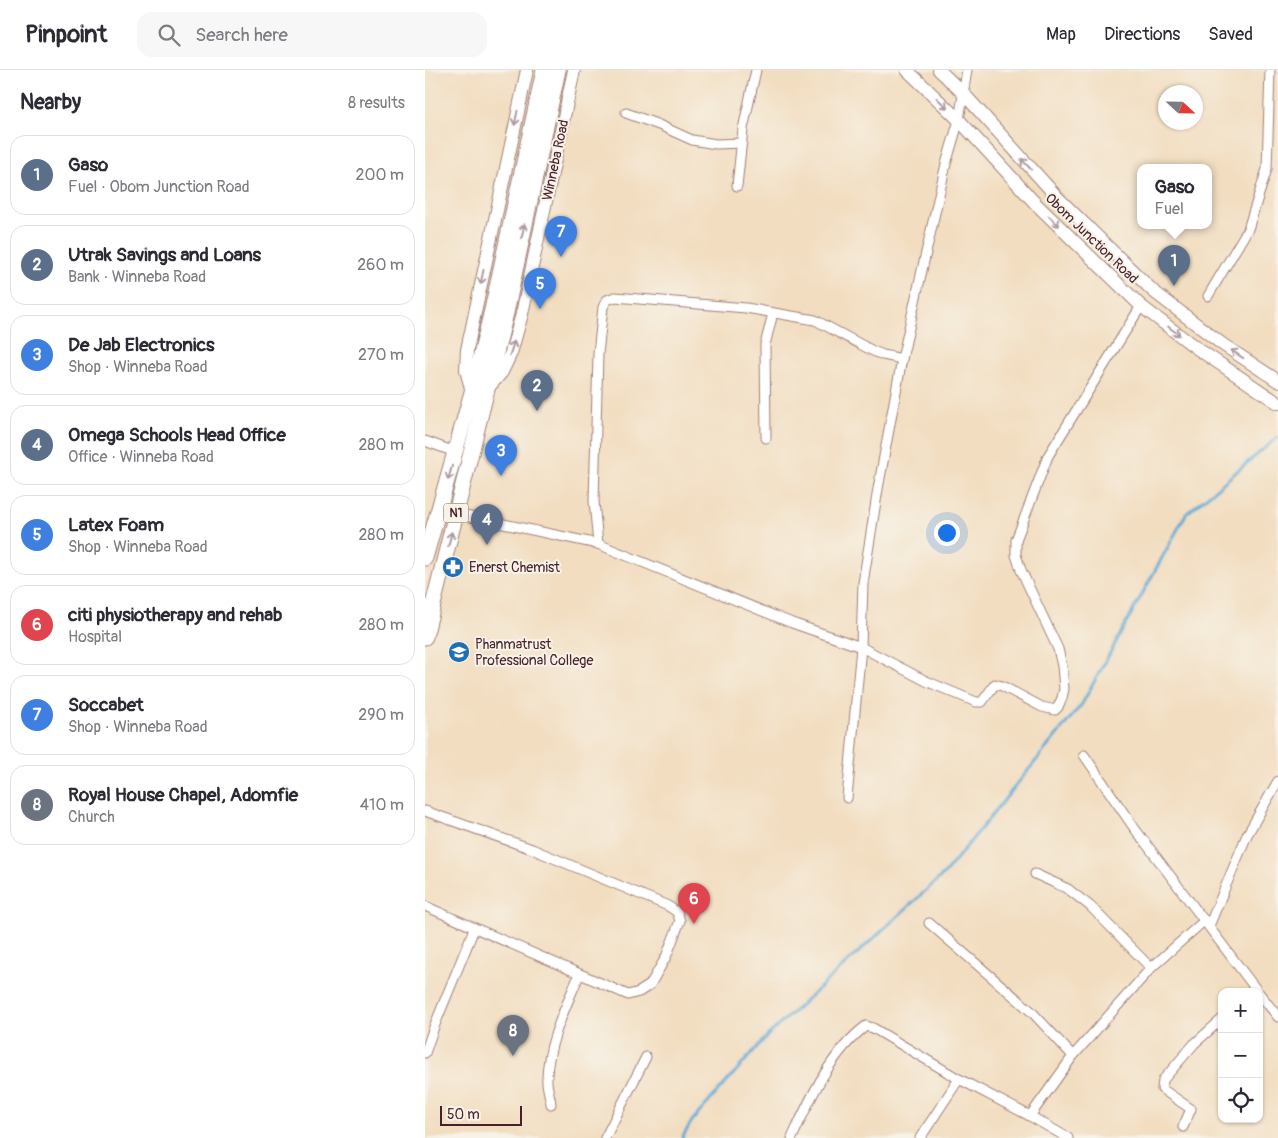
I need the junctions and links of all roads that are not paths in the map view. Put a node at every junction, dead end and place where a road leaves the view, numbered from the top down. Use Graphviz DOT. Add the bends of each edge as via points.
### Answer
graph roads {
  1 [pos="527,70"];
  2 [pos="544,70"];
  3 [pos="558,70"];
  4 [pos="574,70"];
  5 [pos="756,70"];
  6 [pos="907,70"];
  7 [pos="939,70"];
  8 [pos="967,70"];
  9 [pos="1270,70"];
  10 [pos="964,94"];
  11 [pos="626,113"];
  12 [pos="959,120"];
  13 [pos="742,143"];
  14 [pos="737,186"];
  15 [pos="1208,296"];
  16 [pos="1141,306"];
  17 [pos="499,311"];
  18 [pos="773,313"];
  19 [pos="902,359"];
  20 [pos="1278,381"];
  21 [pos="479,391"];
  22 [pos="1278,403"];
  23 [pos="766,438"];
  24 [pos="425,440"];
  25 [pos="455,452"];
  26 [pos="456,514"];
  27 [pos="598,544"];
  28 [pos="425,558"];
  29 [pos="425,638"];
  30 [pos="861,647"];
  31 [pos="1084,755"];
  32 [pos="1278,781"];
  33 [pos="847,798"];
  34 [pos="425,812"];
  35 [pos="1035,874"];
  36 [pos="425,906"];
  37 [pos="929,923"];
  38 [pos="1207,923"];
  39 [pos="474,929"];
  40 [pos="1151,968"];
  41 [pos="579,975"];
  42 [pos="1255,988"];
  43 [pos="1263,998"];
  44 [pos="1278,1017"];
  45 [pos="1218,1023"];
  46 [pos="425,1053"];
  47 [pos="1073,1056"];
  48 [pos="646,1057"];
  49 [pos="959,1079"];
  50 [pos="551,1104"];
  51 [pos="1030,1116"];
  52 [pos="1183,1127"];
  53 [pos="605,1138"];
  54 [pos="792,1138"];
  55 [pos="920,1138"];
  56 [pos="1068,1138"];
  1 -- 21 [label="main road, Winneba Road, one-way" via="467,350 465,370"];
  2 -- 17 [label="highway, Winneba Road / N1"];
  17 -- 3 [label="highway, Winneba Road / N1, one-way"];
  21 -- 4 [label="main road, Winneba Road, one-way" via="502,372 511,353"];
  5 -- 13 [label="street"];
  6 -- 12 [label="main road, Obom Junction Road, one-way"];
  7 -- 10 [label="main road, Obom Junction Road"];
  8 -- 10 [label="street"];
  9 -- 15 [label="street" via="1267,169 1248,230"];
  10 -- 12 [label="street"];
  20 -- 10 [label="main road, Obom Junction Road, one-way" via="1222,344 1153,291 1058,198"];
  11 -- 13 [label="street" via="692,140 716,144"];
  12 -- 16 [label="main road, Obom Junction Road, one-way" via="1035,203"];
  12 -- 19 [label="street"];
  13 -- 14 [label="street"];
  16 -- 22 [label="main road, Obom Junction Road, one-way"];
  16 -- 30 [label="street" via="1048,456 1016,540 1021,570 1058,649 1064,679 1062,698 1055,710 995,684 982,702 976,702 926,682"];
  17 -- 21 [label="highway, Winneba Road / N1"];
  18 -- 19 [label="street" via="815,320 878,353"];
  18 -- 23 [label="street" via="765,345"];
  18 -- 27 [label="street" via="746,308 607,300 603,307 598,354 594,501"];
  19 -- 30 [label="street" via="863,583"];
  21 -- 25 [label="highway, Winneba Road / N1"];
  21 -- 26 [label="highway, Winneba Road / N1"];
  24 -- 25 [label="street"];
  25 -- 28 [label="highway, Winneba Road / N1, one-way"];
  26 -- 27 [label="street"];
  29 -- 26 [label="highway, Winneba Road / N1, one-way"];
  27 -- 30 [label="street" via="792,623"];
  30 -- 33 [label="street"];
  31 -- 38 [label="street"];
  32 -- 38 [label="street" via="1247,835"];
  34 -- 41 [label="street" via="532,850 677,912 680,921 666,957 650,985 628,995"];
  35 -- 40 [label="street" via="1068,889 1090,906"];
  36 -- 39 [label="street"];
  37 -- 47 [label="street" via="1032,1012"];
  38 -- 40 [label="street"];
  38 -- 42 [label="street"];
  39 -- 41 [label="street"];
  39 -- 46 [label="street"];
  40 -- 47 [label="street"];
  41 -- 50 [label="street" via="549,1058 546,1079"];
  43 -- 44 [label="street"];
  45 -- 52 [label="street" via="1194,1044 1163,1080 1162,1089 1191,1109"];
  47 -- 51 [label="street"];
  48 -- 53 [label="street"];
  49 -- 51 [label="street"];
  49 -- 54 [label="street" via="866,1026 839,1053 815,1090"];
  49 -- 55 [label="street"];
  51 -- 56 [label="street"];
}
